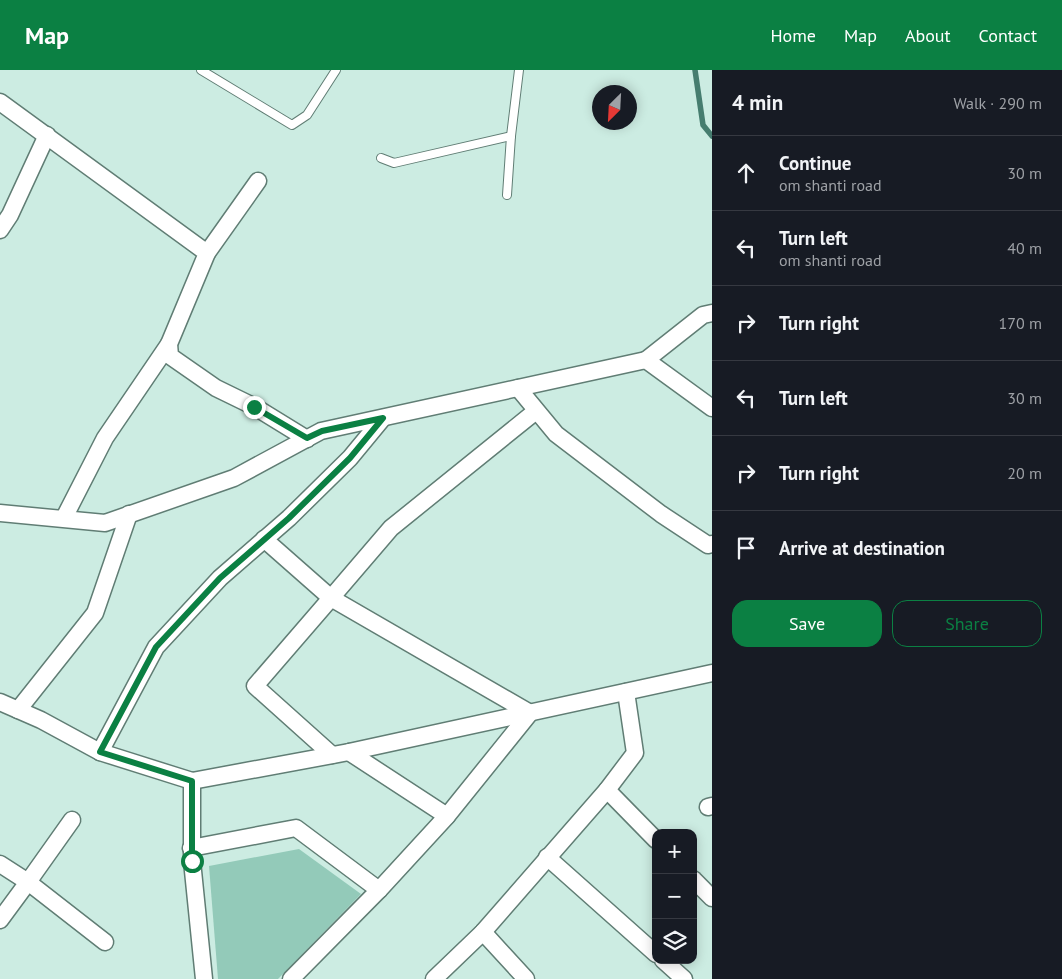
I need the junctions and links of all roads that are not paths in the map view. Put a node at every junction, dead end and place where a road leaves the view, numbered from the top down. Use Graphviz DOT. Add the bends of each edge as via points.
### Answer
graph roads {
  1 [pos="201,70"];
  2 [pos="218,70"];
  3 [pos="336,70"];
  4 [pos="519,70"];
  5 [pos="213,78"];
  6 [pos="0,102"];
  7 [pos="47,135"];
  8 [pos="511,136"];
  9 [pos="380,158"];
  10 [pos="258,181"];
  11 [pos="507,195"];
  12 [pos="0,230"];
  13 [pos="207,253"];
  14 [pos="712,312"];
  15 [pos="169,344"];
  16 [pos="646,360"];
  17 [pos="518,388"];
  18 [pos="712,408"];
  19 [pos="536,411"];
  20 [pos="383,418"];
  21 [pos="307,438"];
  22 [pos="0,512"];
  23 [pos="129,514"];
  24 [pos="64,518"];
  25 [pos="264,539"];
  26 [pos="712,544"];
  27 [pos="331,598"];
  28 [pos="712,673"];
  29 [pos="626,692"];
  30 [pos="0,702"];
  31 [pos="18,710"];
  32 [pos="530,713"];
  33 [pos="100,752"];
  34 [pos="349,752"];
  35 [pos="332,755"];
  36 [pos="192,781"];
  37 [pos="607,790"];
  38 [pos="447,816"];
  39 [pos="72,820"];
  40 [pos="652,836"];
  41 [pos="191,848"];
  42 [pos="547,857"];
  43 [pos="0,864"];
  44 [pos="28,882"];
  45 [pos="697,883"];
  46 [pos="379,890"];
  47 [pos="712,898"];
  48 [pos="0,920"];
  49 [pos="482,932"];
  50 [pos="105,942"];
  51 [pos="652,950"];
  52 [pos="667,964"];
  53 [pos="204,979"];
  54 [pos="291,979"];
  55 [pos="434,979"];
  56 [pos="526,979"];
  57 [pos="684,979"];
  1 -- 5 [label="lane"];
  2 -- 5 [label="lane"];
  3 -- 5 [label="lane" via="307,115 292,125"];
  4 -- 8 [label="lane"];
  6 -- 7 [label="street"];
  7 -- 12 [label="street"];
  7 -- 13 [label="street"];
  8 -- 9 [label="lane" via="394,163"];
  8 -- 11 [label="lane"];
  10 -- 13 [label="street"];
  13 -- 15 [label="street"];
  14 -- 16 [label="street"];
  15 -- 21 [label="street" via="170,356 216,388"];
  15 -- 24 [label="street" via="105,438"];
  16 -- 17 [label="street"];
  16 -- 18 [label="street"];
  17 -- 19 [label="street"];
  17 -- 20 [label="street"];
  19 -- 26 [label="street" via="556,434 661,514 708,545"];
  19 -- 27 [label="street" via="391,528"];
  20 -- 21 [label="street" via="322,431"];
  20 -- 25 [label="street" via="350,458"];
  21 -- 23 [label="street" via="234,478"];
  22 -- 24 [label="street"];
  23 -- 24 [label="street" via="105,523"];
  23 -- 31 [label="street" via="95,613"];
  25 -- 27 [label="street"];
  25 -- 33 [label="street" via="220,578 156,647"];
  27 -- 32 [label="street"];
  27 -- 35 [label="street" via="255,686"];
  28 -- 29 [label="street"];
  29 -- 32 [label="street"];
  29 -- 37 [label="street" via="635,753"];
  30 -- 31 [label="street"];
  31 -- 33 [label="street"];
  32 -- 34 [label="street"];
  32 -- 38 [label="street"];
  33 -- 36 [label="street"];
  34 -- 35 [label="street"];
  34 -- 38 [label="street"];
  35 -- 36 [label="street"];
  36 -- 41 [label="street"];
  37 -- 40 [label="street"];
  37 -- 42 [label="street"];
  38 -- 46 [label="street"];
  39 -- 44 [label="street"];
  41 -- 46 [label="street" via="296,828"];
  41 -- 53 [label="street"];
  42 -- 49 [label="street"];
  42 -- 51 [label="street"];
  43 -- 44 [label="street"];
  44 -- 48 [label="street"];
  44 -- 50 [label="street"];
  45 -- 47 [label="street"];
  46 -- 54 [label="street"];
  49 -- 55 [label="street"];
  49 -- 56 [label="street"];
  52 -- 57 [label="street"];
}
